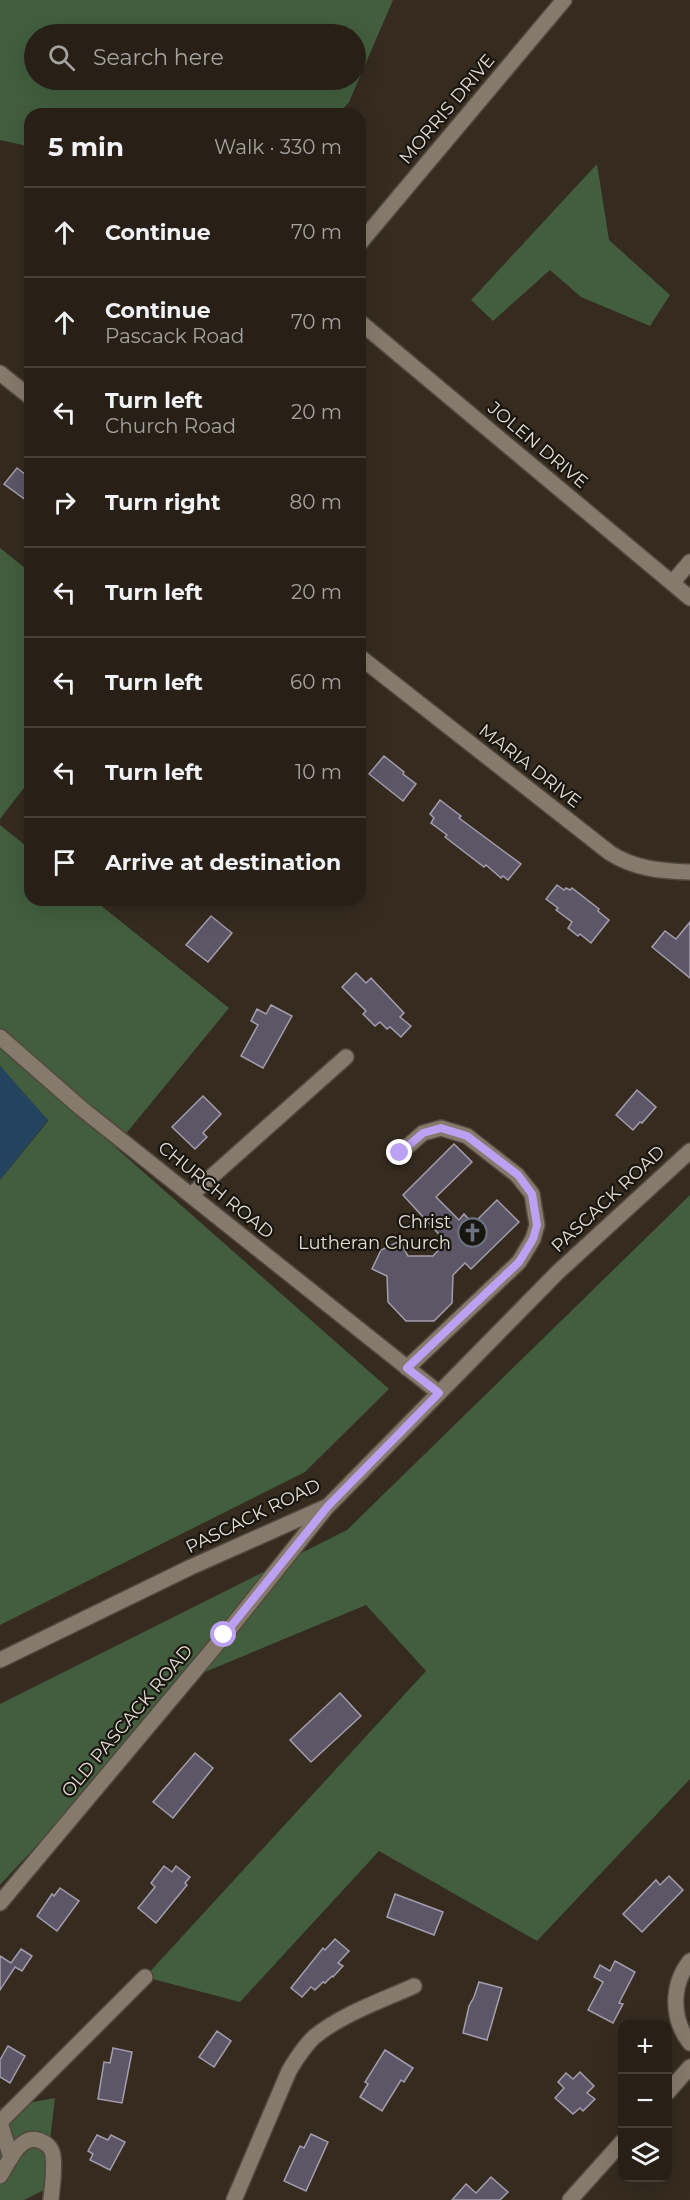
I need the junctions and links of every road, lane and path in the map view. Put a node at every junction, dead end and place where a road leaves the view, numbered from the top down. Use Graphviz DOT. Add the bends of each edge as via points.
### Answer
graph roads {
  1 [pos="564,0"];
  2 [pos="366,236"];
  3 [pos="366,327"];
  4 [pos="0,373"];
  5 [pos="24,392"];
  6 [pos="690,562"];
  7 [pos="672,583"];
  8 [pos="690,598"];
  9 [pos="366,662"];
  10 [pos="690,872"];
  11 [pos="0,1037"];
  12 [pos="346,1057"];
  13 [pos="690,1151"];
  14 [pos="400,1153"];
  15 [pos="191,1195"];
  16 [pos="407,1368"];
  17 [pos="439,1393"];
  18 [pos="328,1506"];
  19 [pos="0,1660"];
  20 [pos="0,1903"];
  21 [pos="690,1960"];
  22 [pos="145,1977"];
  23 [pos="414,1986"];
  24 [pos="690,2043"];
  25 [pos="690,2067"];
  26 [pos="672,2087"];
  27 [pos="618,2146"];
  28 [pos="11,2158"];
  29 [pos="0,2176"];
  30 [pos="51,2200"];
  31 [pos="234,2200"];
  32 [pos="570,2200"];
  1 -- 2 [label="street, MORRIS DRIVE"];
  3 -- 7 [label="street, JOLEN DRIVE"];
  4 -- 5 [label="street"];
  6 -- 7 [label="street"];
  7 -- 8 [label="street, JOLEN DRIVE"];
  9 -- 10 [label="street, MARIA DRIVE" via="610,854 636,866"];
  11 -- 15 [label="street, CHURCH ROAD" via="81,1108"];
  12 -- 15 [label="street"];
  13 -- 17 [label="street, PASCACK ROAD" via="558,1272"];
  14 -- 16 [label="street" via="432,1130 441,1128 467,1136 518,1175 532,1194 537,1225 519,1262"];
  15 -- 16 [label="street, CHURCH ROAD"];
  16 -- 17 [label="street, CHURCH ROAD"];
  17 -- 18 [label="street, PASCACK ROAD"];
  18 -- 19 [label="street, PASCACK ROAD" via="191,1567"];
  18 -- 20 [label="street, OLD PASCACK ROAD"];
  21 -- 24 [label="street" via="681,1974 675,2004 684,2036"];
  22 -- 28 [label="street" via="0,2122"];
  23 -- 31 [label="street" via="333,2024 313,2038 289,2071"];
  25 -- 26 [label="street"];
  27 -- 32 [label="street"];
  28 -- 29 [label="street"];
  28 -- 30 [label="street" via="24,2142 43,2142 50,2148"];
}
